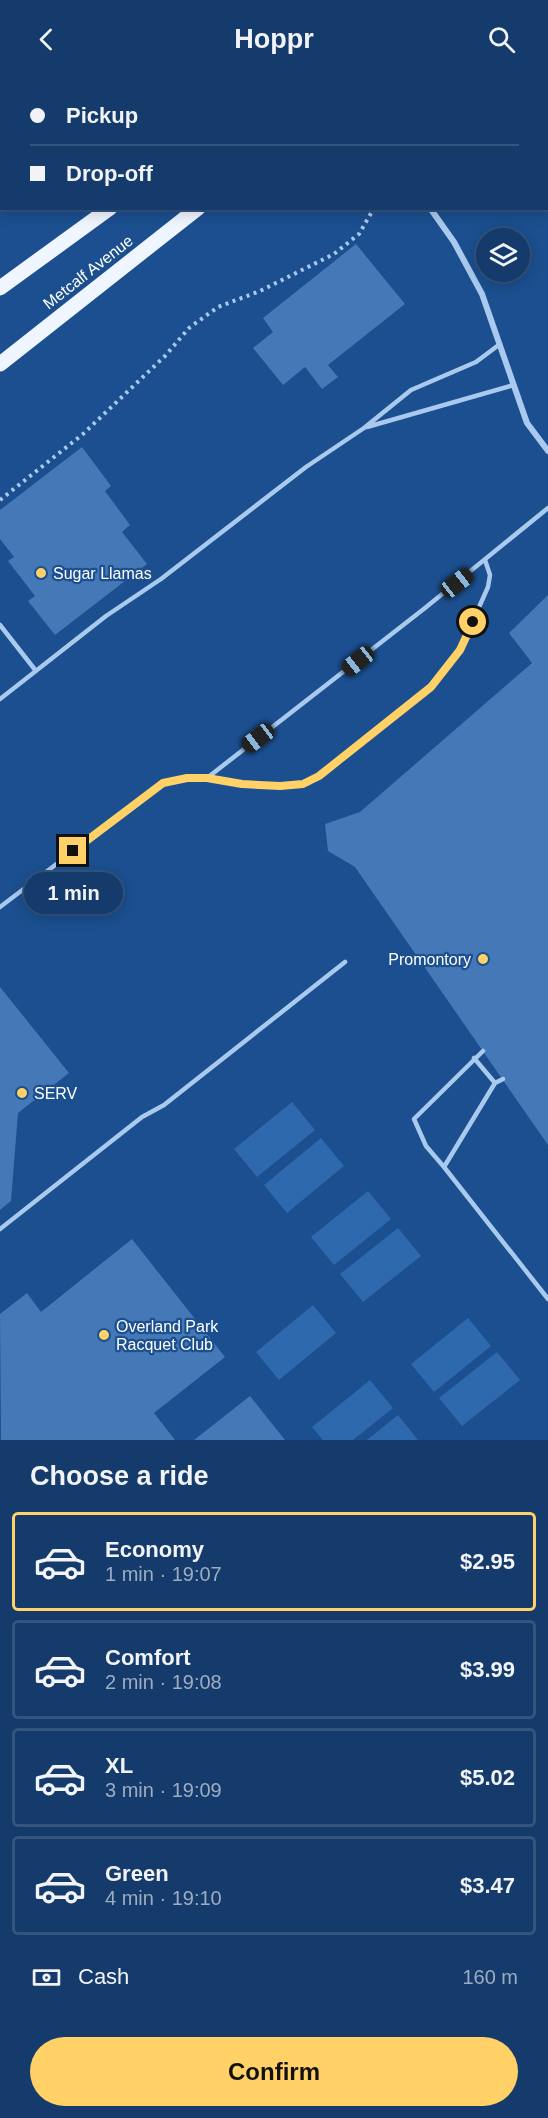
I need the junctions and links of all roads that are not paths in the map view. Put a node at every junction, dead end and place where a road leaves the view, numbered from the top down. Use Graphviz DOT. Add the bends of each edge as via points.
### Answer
graph roads {
  1 [pos="107,210"];
  2 [pos="195,210"];
  3 [pos="431,210"];
  4 [pos="0,288"];
  5 [pos="500,344"];
  6 [pos="0,364"];
  7 [pos="514,385"];
  8 [pos="364,428"];
  9 [pos="548,451"];
  10 [pos="548,508"];
  11 [pos="485,560"];
  12 [pos="0,626"];
  13 [pos="36,671"];
  14 [pos="0,699"];
  15 [pos="207,778"];
  16 [pos="0,907"];
  17 [pos="345,963"];
  18 [pos="483,1051"];
  19 [pos="474,1058"];
  20 [pos="503,1079"];
  21 [pos="495,1083"];
  22 [pos="444,1167"];
  23 [pos="0,1229"];
  24 [pos="548,1299"];
  1 -- 4 [label="main road"];
  2 -- 6 [label="main road, Metcalf Avenue"];
  3 -- 5 [label="street" via="482,294"];
  5 -- 7 [label="street"];
  5 -- 8 [label="lane" via="476,362 411,390"];
  7 -- 8 [label="lane"];
  7 -- 9 [label="street" via="527,423"];
  8 -- 13 [label="lane" via="306,467"];
  10 -- 11 [label="lane"];
  11 -- 15 [label="lane"];
  11 -- 15 [label="lane" via="490,574 488,587 460,650 431,687 319,776 303,784 280,786"];
  12 -- 13 [label="lane"];
  13 -- 14 [label="lane"];
  15 -- 16 [label="lane" via="163,783"];
  17 -- 23 [label="lane"];
  18 -- 19 [label="lane"];
  19 -- 21 [label="lane"];
  19 -- 22 [label="lane" via="414,1119 426,1146"];
  20 -- 21 [label="lane"];
  21 -- 22 [label="lane"];
  22 -- 24 [label="lane"];
}
